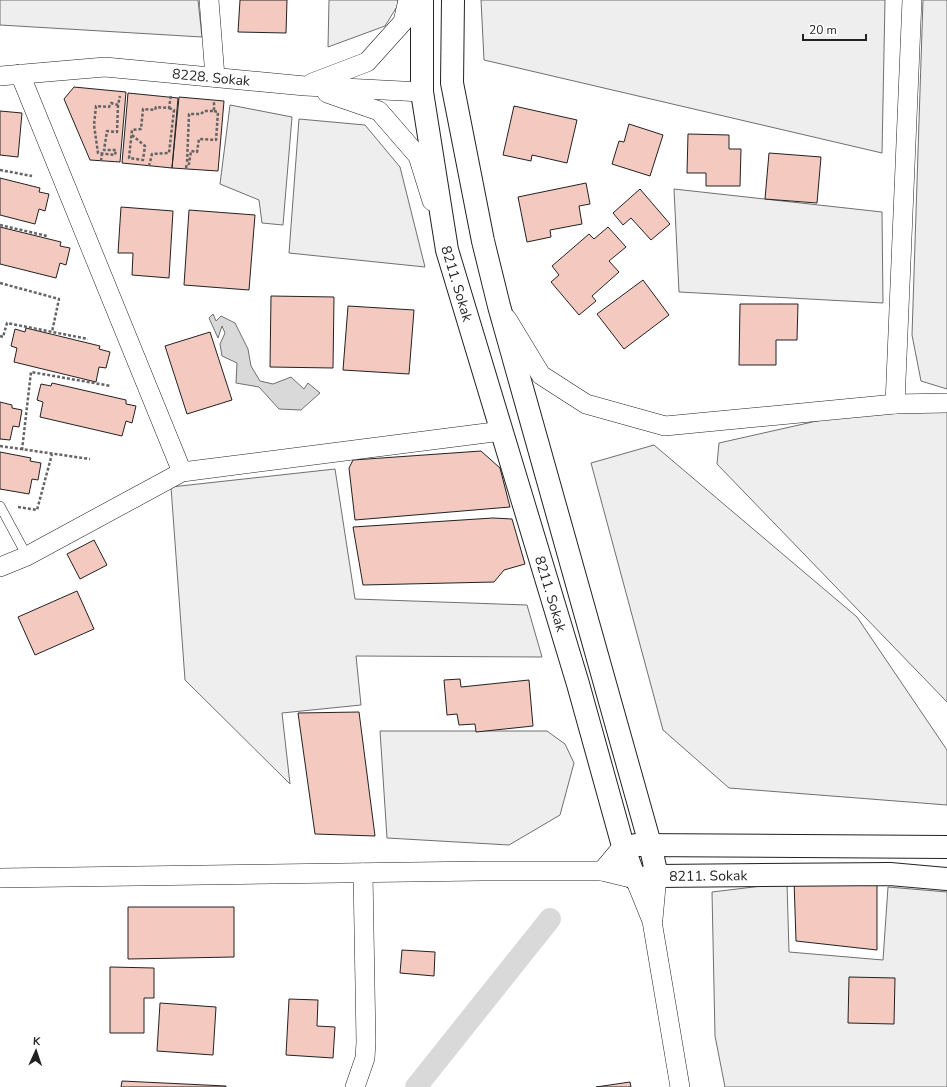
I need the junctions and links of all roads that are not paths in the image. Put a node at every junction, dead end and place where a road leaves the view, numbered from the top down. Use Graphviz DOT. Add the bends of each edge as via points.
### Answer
graph roads {
  1 [pos="209,0"];
  2 [pos="408,0"];
  3 [pos="422,0"];
  4 [pos="453,0"];
  5 [pos="912,0"];
  6 [pos="20,74"];
  7 [pos="0,76"];
  8 [pos="215,78"];
  9 [pos="305,86"];
  10 [pos="422,92"];
  11 [pos="447,250"];
  12 [pos="499,306"];
  13 [pos="947,403"];
  14 [pos="895,404"];
  15 [pos="502,431"];
  16 [pos="182,472"];
  17 [pos="0,506"];
  18 [pos="27,556"];
  19 [pos="0,567"];
  20 [pos="650,844"];
  21 [pos="623,846"];
  22 [pos="947,847"];
  23 [pos="602,871"];
  24 [pos="364,873"];
  25 [pos="657,876"];
  26 [pos="0,878"];
  27 [pos="635,879"];
  28 [pos="947,879"];
  29 [pos="652,921"];
  30 [pos="355,1087"];
  31 [pos="680,1087"];
  1 -- 8 [label="street"];
  2 -- 9 [label="street" via="403,22 367,62"];
  3 -- 10 [label="street, 8211. Sokak"];
  4 -- 12 [label="street" via="452,83 483,241"];
  5 -- 14 [label="street"];
  6 -- 7 [label="street, 8228. Sokak"];
  6 -- 8 [label="street, 8228. Sokak" via="105,68"];
  6 -- 16 [label="street"];
  8 -- 9 [label="street, 8228. Sokak"];
  9 -- 10 [label="street, 8228. Sokak"];
  9 -- 11 [label="street" via="379,111 418,156"];
  10 -- 11 [label="street, 8211. Sokak"];
  11 -- 15 [label="street, 8211. Sokak"];
  12 -- 14 [label="street" via="541,375 586,404 665,426"];
  12 -- 20 [label="street"];
  13 -- 14 [label="street"];
  15 -- 16 [label="street"];
  15 -- 21 [label="street, 8211. Sokak" via="578,684"];
  16 -- 18 [label="street"];
  17 -- 18 [label="lane"];
  18 -- 19 [label="street"];
  20 -- 21 [label="street"];
  20 -- 22 [label="street"];
  20 -- 25 [label="street"];
  21 -- 23 [label="street"];
  21 -- 27 [label="street, 8211. Sokak"];
  23 -- 24 [label="street"];
  23 -- 27 [label="street"];
  24 -- 26 [label="street"];
  24 -- 30 [label="street" via="366,1042"];
  25 -- 27 [label="street, 8211. Sokak"];
  25 -- 28 [label="street, 8211. Sokak" via="890,874"];
  25 -- 29 [label="street"];
  27 -- 29 [label="street"];
  29 -- 31 [label="street"];
}
